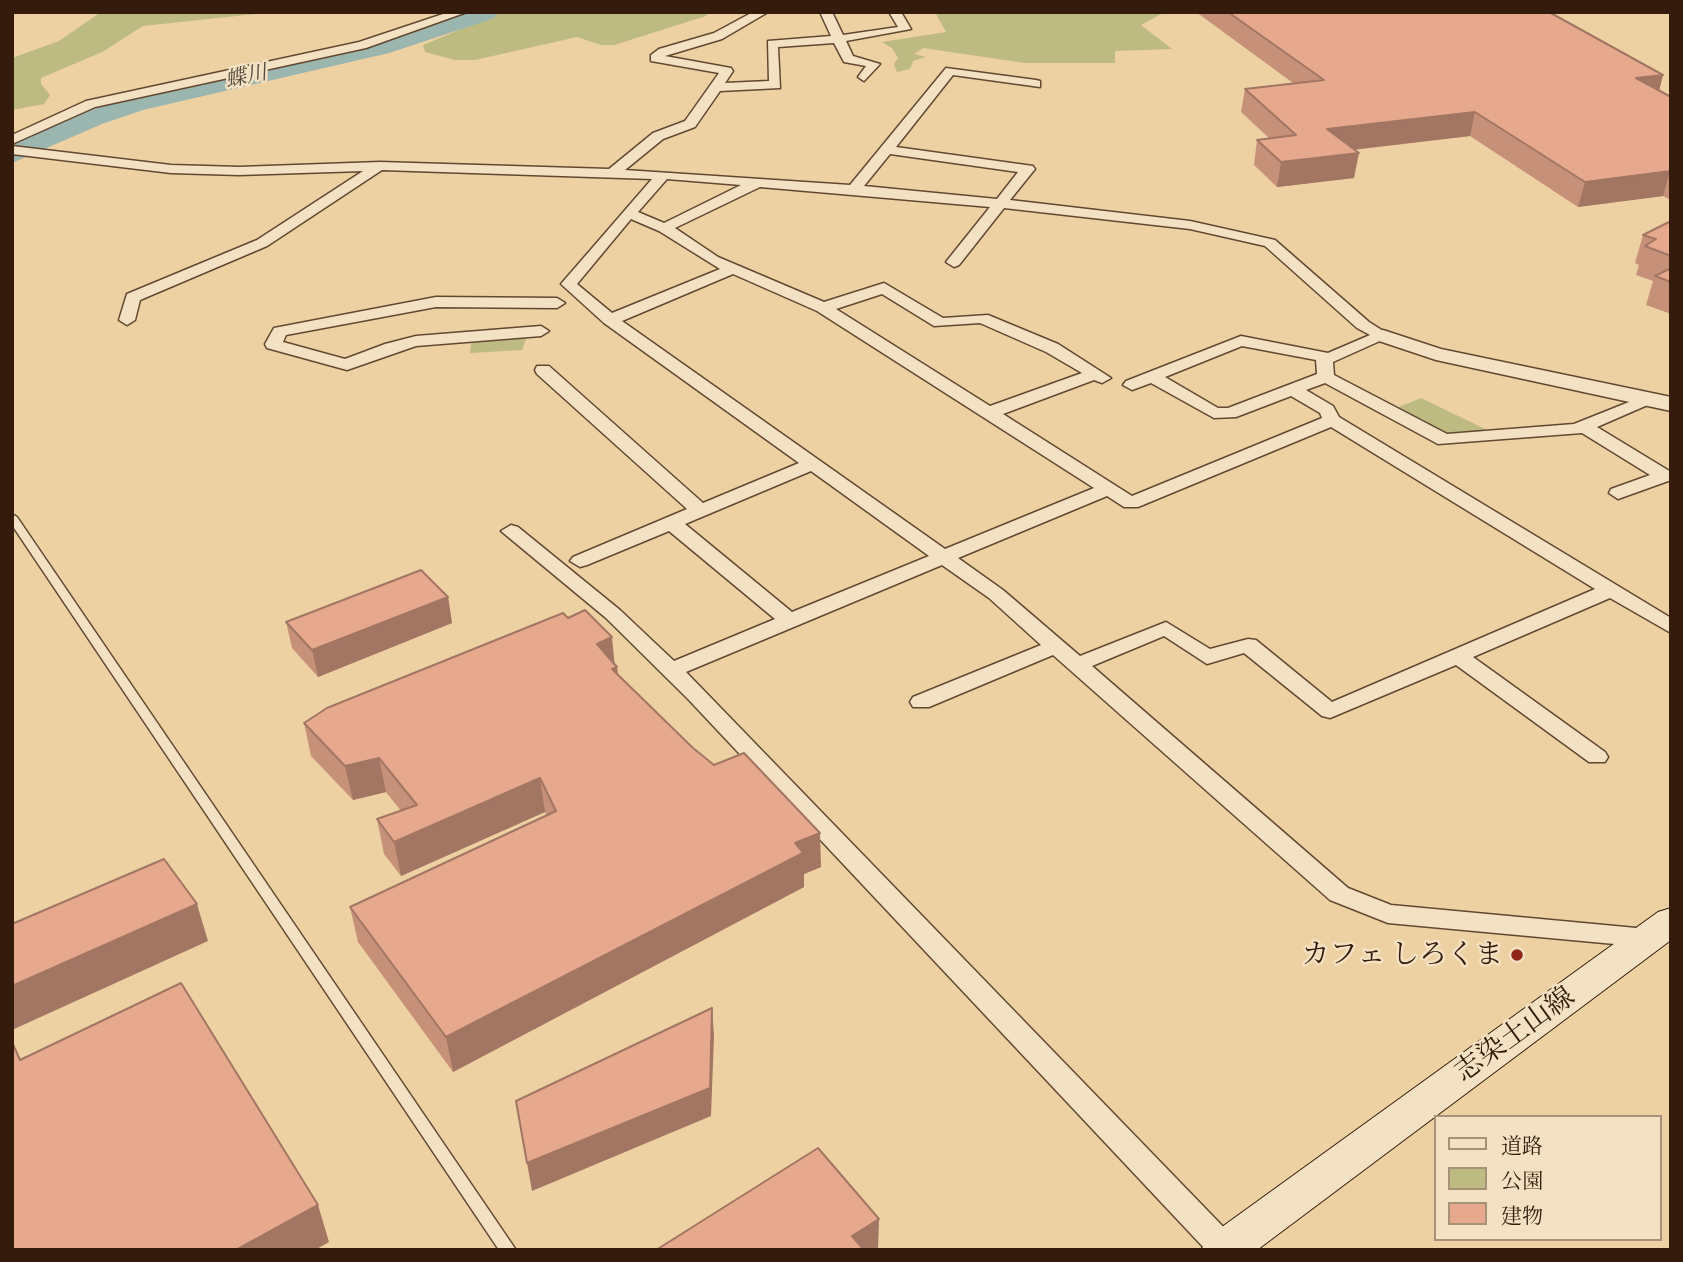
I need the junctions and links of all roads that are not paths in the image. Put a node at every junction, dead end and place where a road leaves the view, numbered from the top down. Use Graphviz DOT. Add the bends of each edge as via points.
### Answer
graph roads {
  1 [pos="461,12"];
  2 [pos="762,12"];
  3 [pos="825,12"];
  4 [pos="895,12"];
  5 [pos="838,39"];
  6 [pos="864,77"];
  7 [pos="1036,84"];
  8 [pos="716,87"];
  9 [pos="12,140"];
  10 [pos="12,150"];
  11 [pos="887,150"];
  12 [pos="380,166"];
  13 [pos="611,174"];
  14 [pos="663,176"];
  15 [pos="757,183"];
  16 [pos="854,190"];
  17 [pos="1000,203"];
  18 [pos="631,214"];
  19 [pos="664,228"];
  20 [pos="954,262"];
  21 [pos="732,269"];
  22 [pos="569,284"];
  23 [pos="557,303"];
  24 [pos="823,308"];
  25 [pos="127,320"];
  26 [pos="610,320"];
  27 [pos="541,331"];
  28 [pos="1383,336"];
  29 [pos="531,346"];
  30 [pos="1330,358"];
  31 [pos="543,370"];
  32 [pos="1152,376"];
  33 [pos="1326,377"];
  34 [pos="1132,385"];
  35 [pos="1293,390"];
  36 [pos="1661,402"];
  37 [pos="986,414"];
  38 [pos="1332,421"];
  39 [pos="1584,427"];
  40 [pos="813,464"];
  41 [pos="1107,489"];
  42 [pos="1618,493"];
  43 [pos="699,510"];
  44 [pos="12,517"];
  45 [pos="670,522"];
  46 [pos="511,531"];
  47 [pos="945,557"];
  48 [pos="580,561"];
  49 [pos="1609,591"];
  50 [pos="790,621"];
  51 [pos="1671,627"];
  52 [pos="1057,646"];
  53 [pos="1459,657"];
  54 [pos="1078,664"];
  55 [pos="671,670"];
  56 [pos="921,702"];
  57 [pos="1597,757"];
  58 [pos="1659,929"];
  59 [pos="1224,1249"];
  60 [pos="508,1250"];
  1 -- 9 [label="street" via="362,45 91,104"];
  2 -- 8 [label="street" via="718,36 655,58 727,71"];
  3 -- 5 [label="street"];
  4 -- 5 [label="street" via="905,29"];
  5 -- 6 [label="street" via="848,59 874,64"];
  5 -- 8 [label="street" via="772,44 776,85"];
  7 -- 11 [label="street" via="950,71"];
  8 -- 13 [label="street" via="690,124 658,136"];
  10 -- 12 [label="street" via="126,166 239,172"];
  11 -- 16 [label="street"];
  11 -- 17 [label="street" via="1028,169"];
  12 -- 13 [label="street"];
  12 -- 25 [label="street" via="262,243 133,297"];
  13 -- 14 [label="street"];
  14 -- 15 [label="street"];
  14 -- 18 [label="street"];
  15 -- 16 [label="street"];
  15 -- 19 [label="street"];
  16 -- 17 [label="street"];
  17 -- 20 [label="street"];
  17 -- 28 [label="street" via="1190,225 1270,243 1363,326"];
  18 -- 19 [label="street"];
  18 -- 22 [label="street"];
  19 -- 21 [label="street"];
  21 -- 24 [label="street"];
  21 -- 26 [label="street"];
  22 -- 23 [label="street"];
  22 -- 26 [label="street"];
  23 -- 27 [label="street"];
  23 -- 27 [label="street" via="436,302 280,331 273,344 346,365 368,353 460,335"];
  24 -- 37 [label="street"];
  24 -- 37 [label="street" via="884,288 940,323 982,318 1052,348 1098,376"];
  26 -- 40 [label="street"];
  27 -- 29 [label="street"];
  28 -- 30 [label="street"];
  28 -- 36 [label="street" via="1436,354"];
  30 -- 32 [label="street" via="1241,341"];
  30 -- 33 [label="street" via="1324,360"];
  31 -- 43 [label="street"];
  32 -- 34 [label="street"];
  32 -- 35 [label="street" via="1214,413 1230,413"];
  33 -- 35 [label="street"];
  33 -- 39 [label="street" via="1444,440"];
  35 -- 38 [label="street" via="1327,410"];
  36 -- 39 [label="street"];
  37 -- 41 [label="street"];
  38 -- 41 [label="street" via="1130,503"];
  38 -- 49 [label="street"];
  39 -- 42 [label="street" via="1665,476"];
  40 -- 43 [label="street"];
  40 -- 47 [label="street"];
  41 -- 47 [label="street"];
  43 -- 45 [label="street"];
  44 -- 60 [label="lane"];
  45 -- 48 [label="street"];
  45 -- 50 [label="street"];
  46 -- 55 [label="street" via="613,614"];
  47 -- 50 [label="street"];
  47 -- 52 [label="street"];
  49 -- 51 [label="street"];
  49 -- 53 [label="street"];
  50 -- 55 [label="street"];
  52 -- 54 [label="street"];
  52 -- 56 [label="street"];
  53 -- 54 [label="street" via="1330,710 1248,645 1207,657 1166,628"];
  53 -- 57 [label="street"];
  54 -- 58 [label="street" via="1339,894 1388,915"];
  55 -- 59 [label="street"];
  58 -- 59 [label="main road, 志染土山線"];
}
